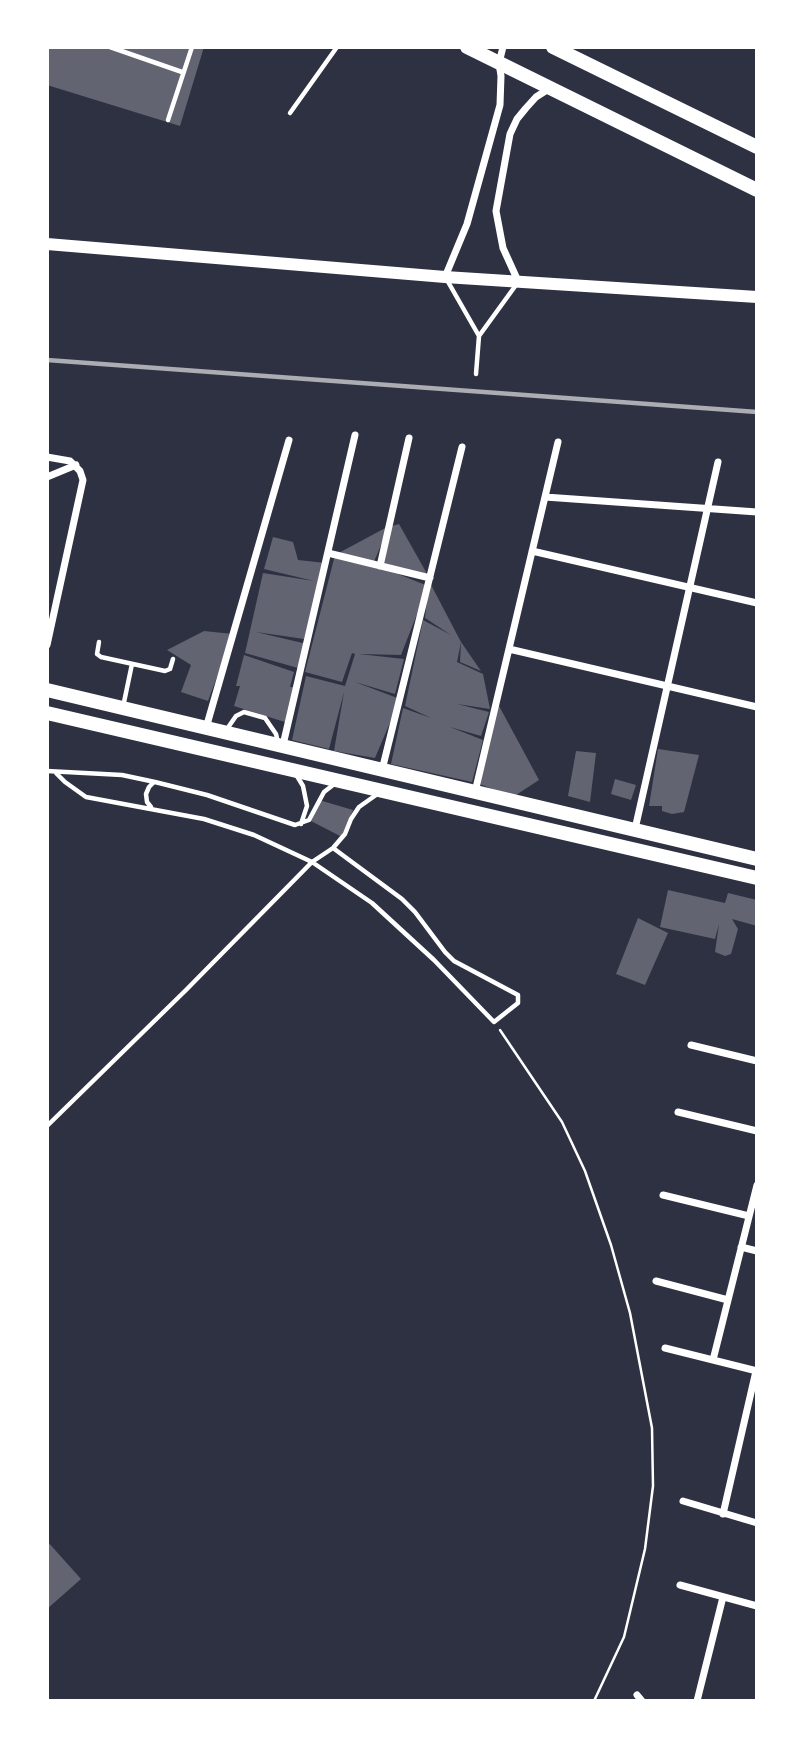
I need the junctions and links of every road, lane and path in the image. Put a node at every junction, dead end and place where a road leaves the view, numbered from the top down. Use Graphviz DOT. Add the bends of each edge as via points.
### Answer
graph roads {
  1 [pos="110,47"];
  2 [pos="191,47"];
  3 [pos="337,47"];
  4 [pos="467,47"];
  5 [pos="503,47"];
  6 [pos="553,47"];
  7 [pos="499,63"];
  8 [pos="182,72"];
  9 [pos="550,88"];
  10 [pos="290,113"];
  11 [pos="167,120"];
  12 [pos="757,148"];
  13 [pos="757,190"];
  14 [pos="47,244"];
  15 [pos="445,277"];
  16 [pos="519,282"];
  17 [pos="757,297"];
  18 [pos="479,336"];
  19 [pos="476,374"];
  20 [pos="355,435"];
  21 [pos="409,438"];
  22 [pos="289,440"];
  23 [pos="558,442"];
  24 [pos="462,447"];
  25 [pos="47,457"];
  26 [pos="718,462"];
  27 [pos="78,468"];
  28 [pos="47,477"];
  29 [pos="545,497"];
  30 [pos="707,509"];
  31 [pos="757,512"];
  32 [pos="532,551"];
  33 [pos="328,553"];
  34 [pos="380,566"];
  35 [pos="430,578"];
  36 [pos="689,587"];
  37 [pos="47,597"];
  38 [pos="57,599"];
  39 [pos="757,603"];
  40 [pos="99,642"];
  41 [pos="47,645"];
  42 [pos="509,649"];
  43 [pos="173,659"];
  44 [pos="132,664"];
  45 [pos="667,686"];
  46 [pos="47,690"];
  47 [pos="123,708"];
  48 [pos="757,708"];
  49 [pos="47,713"];
  50 [pos="206,728"];
  51 [pos="226,732"];
  52 [pos="281,744"];
  53 [pos="344,762"];
  54 [pos="382,770"];
  55 [pos="47,771"];
  56 [pos="292,771"];
  57 [pos="56,773"];
  58 [pos="339,781"];
  59 [pos="155,782"];
  60 [pos="384,792"];
  61 [pos="475,792"];
  62 [pos="152,808"];
  63 [pos="300,825"];
  64 [pos="635,830"];
  65 [pos="333,848"];
  66 [pos="757,859"];
  67 [pos="312,862"];
  68 [pos="757,878"];
  69 [pos="494,1022"];
  70 [pos="691,1045"];
  71 [pos="757,1061"];
  72 [pos="678,1112"];
  73 [pos="47,1126"];
  74 [pos="757,1131"];
  75 [pos="757,1185"];
  76 [pos="663,1195"];
  77 [pos="749,1216"];
  78 [pos="741,1247"];
  79 [pos="757,1251"];
  80 [pos="656,1281"];
  81 [pos="728,1300"];
  82 [pos="665,1348"];
  83 [pos="713,1360"];
  84 [pos="756,1371"];
  85 [pos="683,1501"];
  86 [pos="723,1514"];
  87 [pos="757,1523"];
  88 [pos="680,1585"];
  89 [pos="723,1597"];
  90 [pos="757,1606"];
  91 [pos="594,1701"];
  92 [pos="697,1701"];
  1 -- 8 [label="lane"];
  2 -- 8 [label="lane"];
  3 -- 10 [label="lane"];
  4 -- 7 [label="main road"];
  5 -- 7 [label="street"];
  6 -- 12 [label="main road"];
  7 -- 9 [label="main road"];
  7 -- 15 [label="street" via="500,105 467,224"];
  8 -- 11 [label="lane"];
  9 -- 13 [label="main road"];
  9 -- 16 [label="street" via="536,97 513,127 496,211 503,248"];
  14 -- 15 [label="street"];
  15 -- 16 [label="street"];
  15 -- 18 [label="lane"];
  16 -- 17 [label="street"];
  16 -- 18 [label="lane"];
  18 -- 19 [label="lane"];
  20 -- 33 [label="street"];
  21 -- 34 [label="street"];
  22 -- 50 [label="street"];
  23 -- 29 [label="street"];
  24 -- 35 [label="street"];
  25 -- 27 [label="street" via="61,458"];
  26 -- 30 [label="street"];
  27 -- 28 [label="street"];
  27 -- 38 [label="street" via="82,490"];
  29 -- 30 [label="street"];
  29 -- 32 [label="street"];
  30 -- 31 [label="street"];
  30 -- 36 [label="street"];
  32 -- 36 [label="street"];
  32 -- 42 [label="street"];
  33 -- 34 [label="street"];
  33 -- 52 [label="street"];
  34 -- 35 [label="street"];
  35 -- 54 [label="street"];
  36 -- 39 [label="street"];
  36 -- 45 [label="street"];
  37 -- 38 [label="street"];
  38 -- 41 [label="street"];
  40 -- 44 [label="lane" via="99,656"];
  42 -- 45 [label="street"];
  42 -- 61 [label="street"];
  43 -- 44 [label="lane" via="168,671"];
  44 -- 47 [label="lane"];
  45 -- 48 [label="street"];
  45 -- 64 [label="street"];
  46 -- 47 [label="main road"];
  47 -- 50 [label="main road"];
  49 -- 56 [label="main road"];
  50 -- 51 [label="main road"];
  51 -- 52 [label="main road"];
  51 -- 52 [label="lane" via="229,723 244,712 265,718"];
  52 -- 53 [label="main road"];
  53 -- 54 [label="main road"];
  53 -- 58 [label="main road"];
  54 -- 61 [label="main road"];
  55 -- 57 [label="lane"];
  56 -- 58 [label="main road"];
  56 -- 63 [label="lane" via="303,786 307,806"];
  57 -- 59 [label="lane" via="122,775"];
  57 -- 62 [label="lane" via="86,797"];
  58 -- 60 [label="main road"];
  58 -- 63 [label="lane" via="324,792 309,820"];
  59 -- 62 [label="lane" via="146,794"];
  59 -- 63 [label="lane"];
  60 -- 65 [label="lane" via="359,807"];
  60 -- 68 [label="main road"];
  61 -- 64 [label="main road"];
  62 -- 67 [label="lane" via="254,835"];
  64 -- 66 [label="main road"];
  65 -- 67 [label="lane"];
  65 -- 69 [label="lane" via="402,899 454,961 518,995 518,1003"];
  67 -- 69 [label="lane" via="372,903"];
  67 -- 73 [label="lane"];
  69 -- 91 [label="path" via="562,1122 585,1171 630,1313 652,1428 653,1486 645,1549 624,1637"];
  70 -- 71 [label="street"];
  72 -- 74 [label="street"];
  75 -- 77 [label="street"];
  76 -- 77 [label="street"];
  77 -- 78 [label="street"];
  78 -- 79 [label="street"];
  78 -- 81 [label="street"];
  80 -- 81 [label="street"];
  81 -- 83 [label="street"];
  82 -- 83 [label="street"];
  83 -- 84 [label="street"];
  84 -- 86 [label="street"];
  85 -- 86 [label="street"];
  86 -- 87 [label="street"];
  88 -- 89 [label="street"];
  89 -- 90 [label="street"];
  89 -- 92 [label="street"];
}
